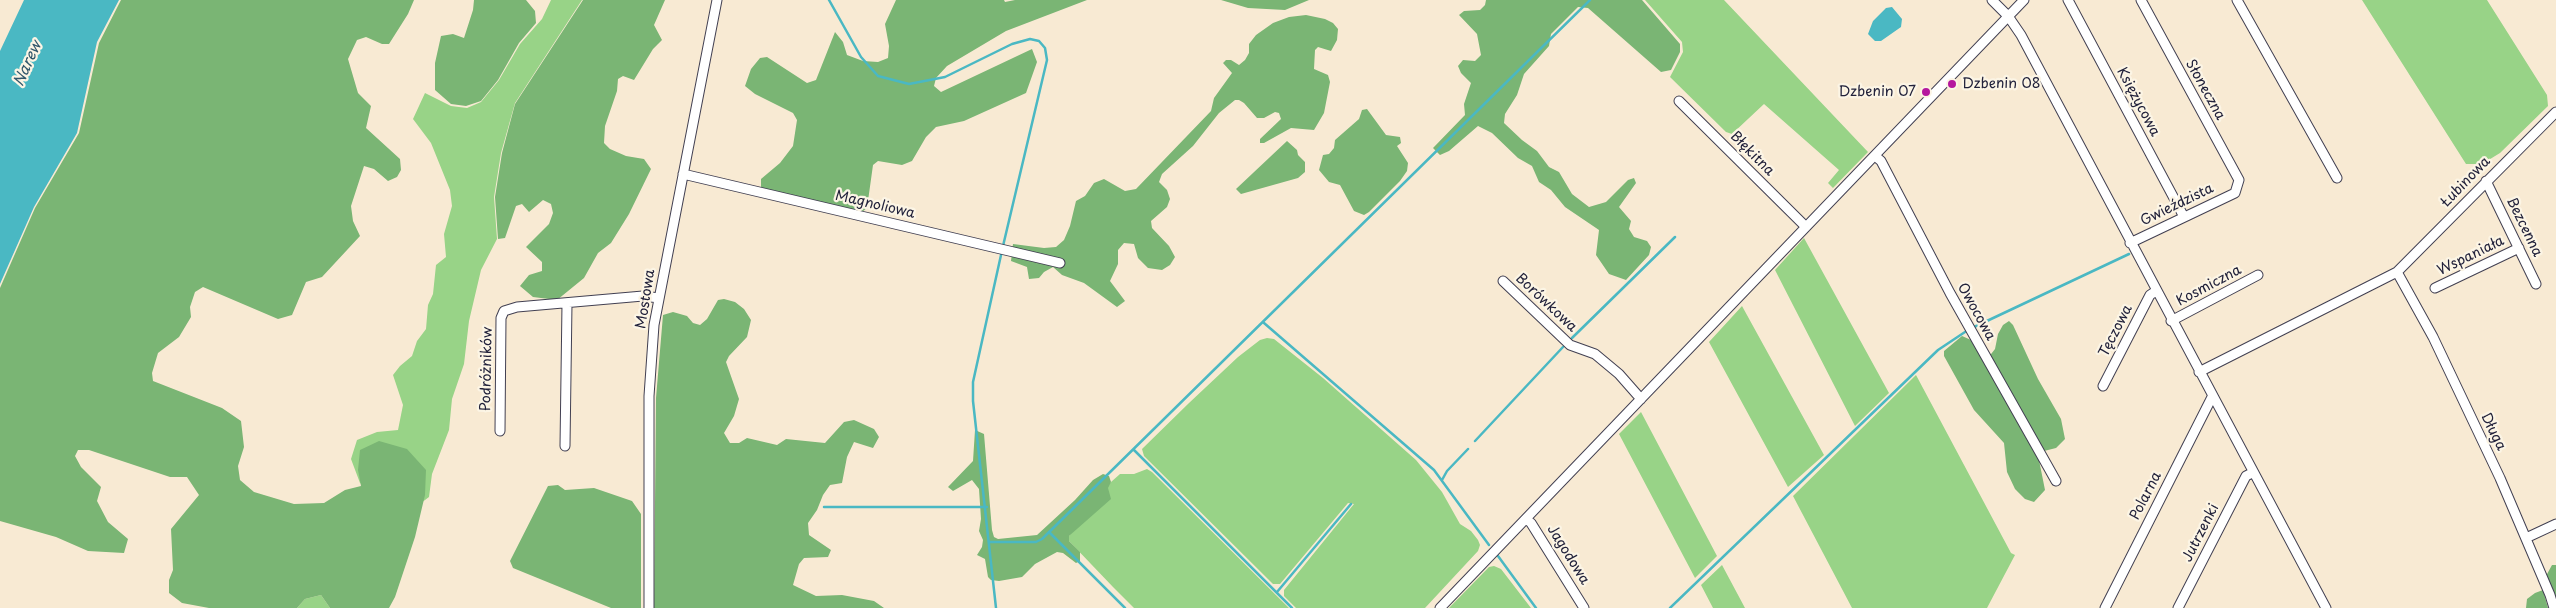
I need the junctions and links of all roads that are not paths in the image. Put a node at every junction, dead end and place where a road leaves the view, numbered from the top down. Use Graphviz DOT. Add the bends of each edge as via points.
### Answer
graph roads {
  1 [pos="717,0"];
  2 [pos="1992,0"];
  3 [pos="2024,0"];
  4 [pos="2068,0"];
  5 [pos="2141,0"];
  6 [pos="2237,0"];
  7 [pos="2008,16"];
  8 [pos="1679,101"];
  9 [pos="2556,112"];
  10 [pos="1875,156"];
  11 [pos="683,174"];
  12 [pos="2337,178"];
  13 [pos="2486,181"];
  14 [pos="2235,192"];
  15 [pos="2184,217"];
  16 [pos="1806,227"];
  17 [pos="2130,243"];
  18 [pos="2519,248"];
  19 [pos="1060,263"];
  20 [pos="2397,272"];
  21 [pos="2258,275"];
  22 [pos="1503,281"];
  23 [pos="2536,284"];
  24 [pos="2435,288"];
  25 [pos="2156,291"];
  26 [pos="659,298"];
  27 [pos="567,304"];
  28 [pos="2171,321"];
  29 [pos="2199,372"];
  30 [pos="2103,386"];
  31 [pos="2212,397"];
  32 [pos="1641,399"];
  33 [pos="500,431"];
  34 [pos="564,446"];
  35 [pos="2252,473"];
  36 [pos="2056,481"];
  37 [pos="1526,519"];
  38 [pos="2556,524"];
  39 [pos="2526,538"];
  40 [pos="649,608"];
  41 [pos="1440,608"];
  42 [pos="1584,608"];
  43 [pos="2105,608"];
  44 [pos="2178,608"];
  45 [pos="2326,608"];
  46 [pos="2554,608"];
  1 -- 11 [label="street, Mostowa"];
  2 -- 7 [label="street"];
  3 -- 7 [label="street"];
  4 -- 15 [label="street, Księżycowa"];
  5 -- 14 [label="street, Słoneczna" via="2239,180"];
  6 -- 12 [label="street"];
  7 -- 10 [label="street"];
  7 -- 17 [label="street"];
  8 -- 16 [label="street, Błękitna"];
  9 -- 13 [label="street, Łubinowa"];
  10 -- 16 [label="street"];
  10 -- 36 [label="street, Owocowa"];
  11 -- 19 [label="street, Magnoliowa"];
  11 -- 26 [label="street, Mostowa"];
  13 -- 18 [label="street, Bezcenna"];
  13 -- 20 [label="street, Łubinowa"];
  14 -- 15 [label="street, Gwieździsta"];
  15 -- 17 [label="street, Gwieździsta"];
  16 -- 32 [label="street"];
  17 -- 25 [label="street"];
  18 -- 23 [label="street, Bezcenna"];
  18 -- 24 [label="street, Wspaniała"];
  20 -- 29 [label="street, Łubinowa"];
  20 -- 39 [label="street, Długa" via="2437,346"];
  21 -- 28 [label="street, Kosmiczna"];
  22 -- 32 [label="street, Borówkowa" via="1570,344 1595,354 1619,374"];
  25 -- 28 [label="street"];
  25 -- 30 [label="street, Tęczowa" via="2150,296"];
  26 -- 27 [label="street, Podróżników" via="643,296"];
  26 -- 40 [label="street, Mostowa" via="649,396"];
  27 -- 33 [label="street, Podróżników" via="517,307 502,314"];
  27 -- 34 [label="street"];
  28 -- 29 [label="street"];
  29 -- 31 [label="street"];
  31 -- 35 [label="street"];
  31 -- 43 [label="street, Polarna"];
  32 -- 37 [label="street"];
  35 -- 44 [label="street, Jutrzenki" via="2246,476"];
  35 -- 45 [label="street"];
  37 -- 41 [label="street"];
  37 -- 42 [label="street, Jagodowa" via="1532,523"];
  38 -- 39 [label="street"];
  39 -- 46 [label="street, Długa"];
}
